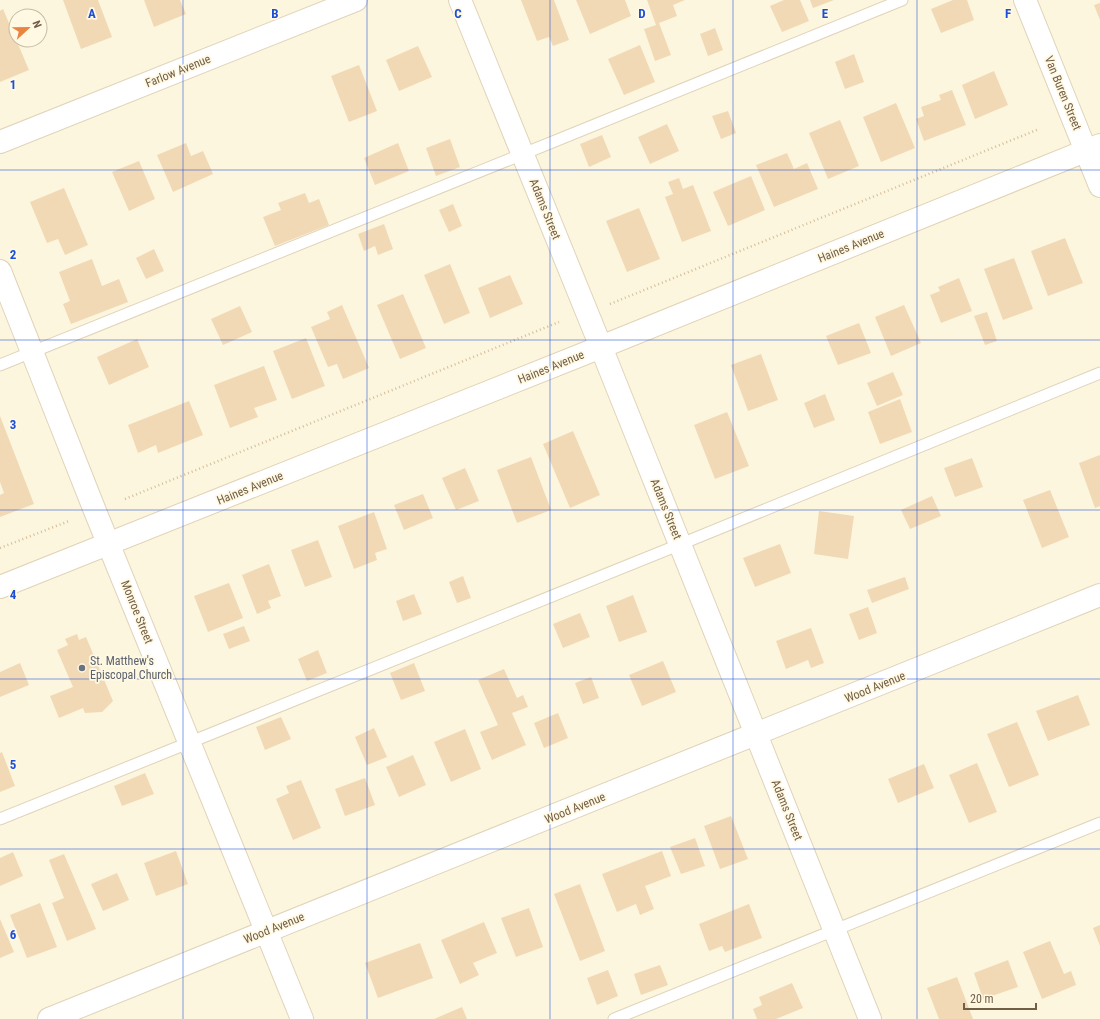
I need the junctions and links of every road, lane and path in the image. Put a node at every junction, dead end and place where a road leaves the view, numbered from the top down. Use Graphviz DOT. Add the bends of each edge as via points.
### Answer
graph roads {
  1 [pos="356,0"];
  2 [pos="460,0"];
  3 [pos="902,0"];
  4 [pos="1025,0"];
  5 [pos="1039,129"];
  6 [pos="0,142"];
  7 [pos="1093,148"];
  8 [pos="523,154"];
  9 [pos="1100,186"];
  10 [pos="0,271"];
  11 [pos="610,304"];
  12 [pos="559,322"];
  13 [pos="601,347"];
  14 [pos="33,352"];
  15 [pos="0,365"];
  16 [pos="1100,373"];
  17 [pos="125,499"];
  18 [pos="69,521"];
  19 [pos="109,544"];
  20 [pos="680,544"];
  21 [pos="0,548"];
  22 [pos="0,587"];
  23 [pos="1100,595"];
  24 [pos="757,735"];
  25 [pos="190,743"];
  26 [pos="0,819"];
  27 [pos="1100,823"];
  28 [pos="835,930"];
  29 [pos="267,931"];
  30 [pos="49,1019"];
  31 [pos="302,1019"];
  32 [pos="614,1019"];
  33 [pos="870,1019"];
  1 -- 6 [label="street, Farlow Avenue"];
  2 -- 8 [label="street, Adams Street"];
  3 -- 8 [label="lane"];
  4 -- 7 [label="street, Van Buren Street"];
  5 -- 11 [label="path"];
  7 -- 9 [label="street, Van Buren Street"];
  7 -- 13 [label="street, Haines Avenue"];
  8 -- 13 [label="street, Adams Street"];
  8 -- 14 [label="lane"];
  10 -- 14 [label="street, Monroe Street"];
  12 -- 17 [label="path"];
  13 -- 19 [label="street, Haines Avenue"];
  13 -- 20 [label="street, Adams Street"];
  14 -- 15 [label="lane"];
  14 -- 19 [label="street, Monroe Street"];
  16 -- 20 [label="lane"];
  18 -- 21 [label="path"];
  19 -- 22 [label="street, Haines Avenue"];
  19 -- 25 [label="street, Monroe Street"];
  20 -- 24 [label="street, Adams Street"];
  20 -- 25 [label="lane"];
  23 -- 24 [label="street, Wood Avenue"];
  24 -- 28 [label="street, Adams Street"];
  24 -- 29 [label="street, Wood Avenue"];
  25 -- 26 [label="lane"];
  25 -- 29 [label="street, Monroe Street"];
  27 -- 28 [label="lane"];
  28 -- 32 [label="lane"];
  28 -- 33 [label="street, Adams Street"];
  29 -- 30 [label="street, Wood Avenue"];
  29 -- 31 [label="street, Monroe Street"];
}
